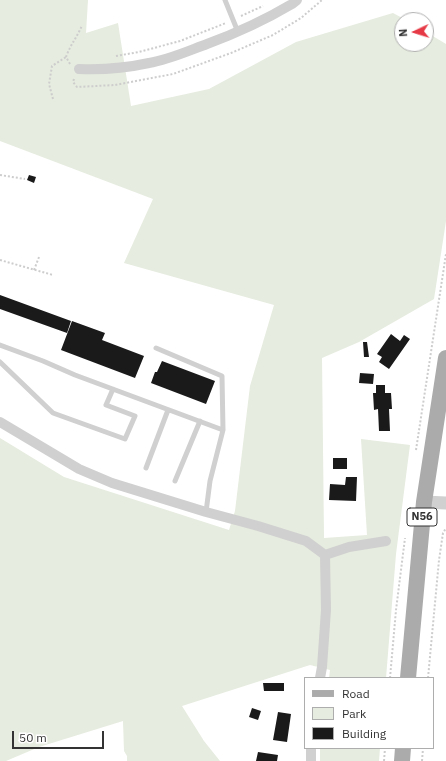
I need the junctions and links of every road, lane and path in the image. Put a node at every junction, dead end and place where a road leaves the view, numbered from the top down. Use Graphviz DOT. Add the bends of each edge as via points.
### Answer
graph roads {
  1 [pos="225,0"];
  2 [pos="297,0"];
  3 [pos="267,4"];
  4 [pos="233,20"];
  5 [pos="82,25"];
  6 [pos="238,32"];
  7 [pos="66,56"];
  8 [pos="112,56"];
  9 [pos="79,69"];
  10 [pos="52,99"];
  11 [pos="0,175"];
  12 [pos="25,179"];
  13 [pos="39,257"];
  14 [pos="0,260"];
  15 [pos="34,270"];
  16 [pos="53,275"];
  17 [pos="0,345"];
  18 [pos="156,348"];
  19 [pos="446,358"];
  20 [pos="0,362"];
  21 [pos="113,389"];
  22 [pos="168,410"];
  23 [pos="200,421"];
  24 [pos="0,422"];
  25 [pos="223,430"];
  26 [pos="146,468"];
  27 [pos="175,481"];
  28 [pos="424,502"];
  29 [pos="446,503"];
  30 [pos="206,512"];
  31 [pos="446,528"];
  32 [pos="386,541"];
  33 [pos="420,543"];
  34 [pos="325,555"];
  35 [pos="320,677"];
  36 [pos="408,677"];
  37 [pos="428,677"];
  38 [pos="311,749"];
  39 [pos="385,749"];
  40 [pos="403,749"];
  41 [pos="423,749"];
  42 [pos="311,761"];
  43 [pos="384,761"];
  44 [pos="402,761"];
  45 [pos="422,761"];
  1 -- 4 [label="lane"];
  2 -- 6 [label="street"];
  3 -- 4 [label="path"];
  4 -- 6 [label="lane"];
  4 -- 8 [label="path" via="180,41"];
  5 -- 7 [label="path"];
  6 -- 9 [label="street" via="150,63 101,70"];
  7 -- 9 [label="path" via="71,67"];
  7 -- 10 [label="path" via="52,66 49,84"];
  11 -- 12 [label="path"];
  13 -- 15 [label="path"];
  14 -- 15 [label="path"];
  15 -- 16 [label="path"];
  17 -- 21 [label="lane"];
  18 -- 25 [label="lane" via="222,376"];
  19 -- 28 [label="main road, N56"];
  20 -- 21 [label="lane" via="53,413 125,439 135,416 106,405"];
  21 -- 22 [label="lane"];
  22 -- 23 [label="lane"];
  22 -- 26 [label="lane"];
  23 -- 25 [label="lane"];
  23 -- 27 [label="lane"];
  24 -- 30 [label="street" via="79,469 112,483"];
  25 -- 30 [label="lane" via="210,481"];
  28 -- 29 [label="street"];
  28 -- 33 [label="main road, N56"];
  30 -- 34 [label="street" via="306,541"];
  31 -- 37 [label="path" via="439,560"];
  32 -- 33 [label="path"];
  32 -- 34 [label="street" via="350,547"];
  33 -- 36 [label="main road, N56"];
  34 -- 35 [label="street" via="326,610"];
  38 -- 42 [label="street"];
  39 -- 43 [label="path"];
  40 -- 44 [label="main road"];
  41 -- 45 [label="path"];
}
